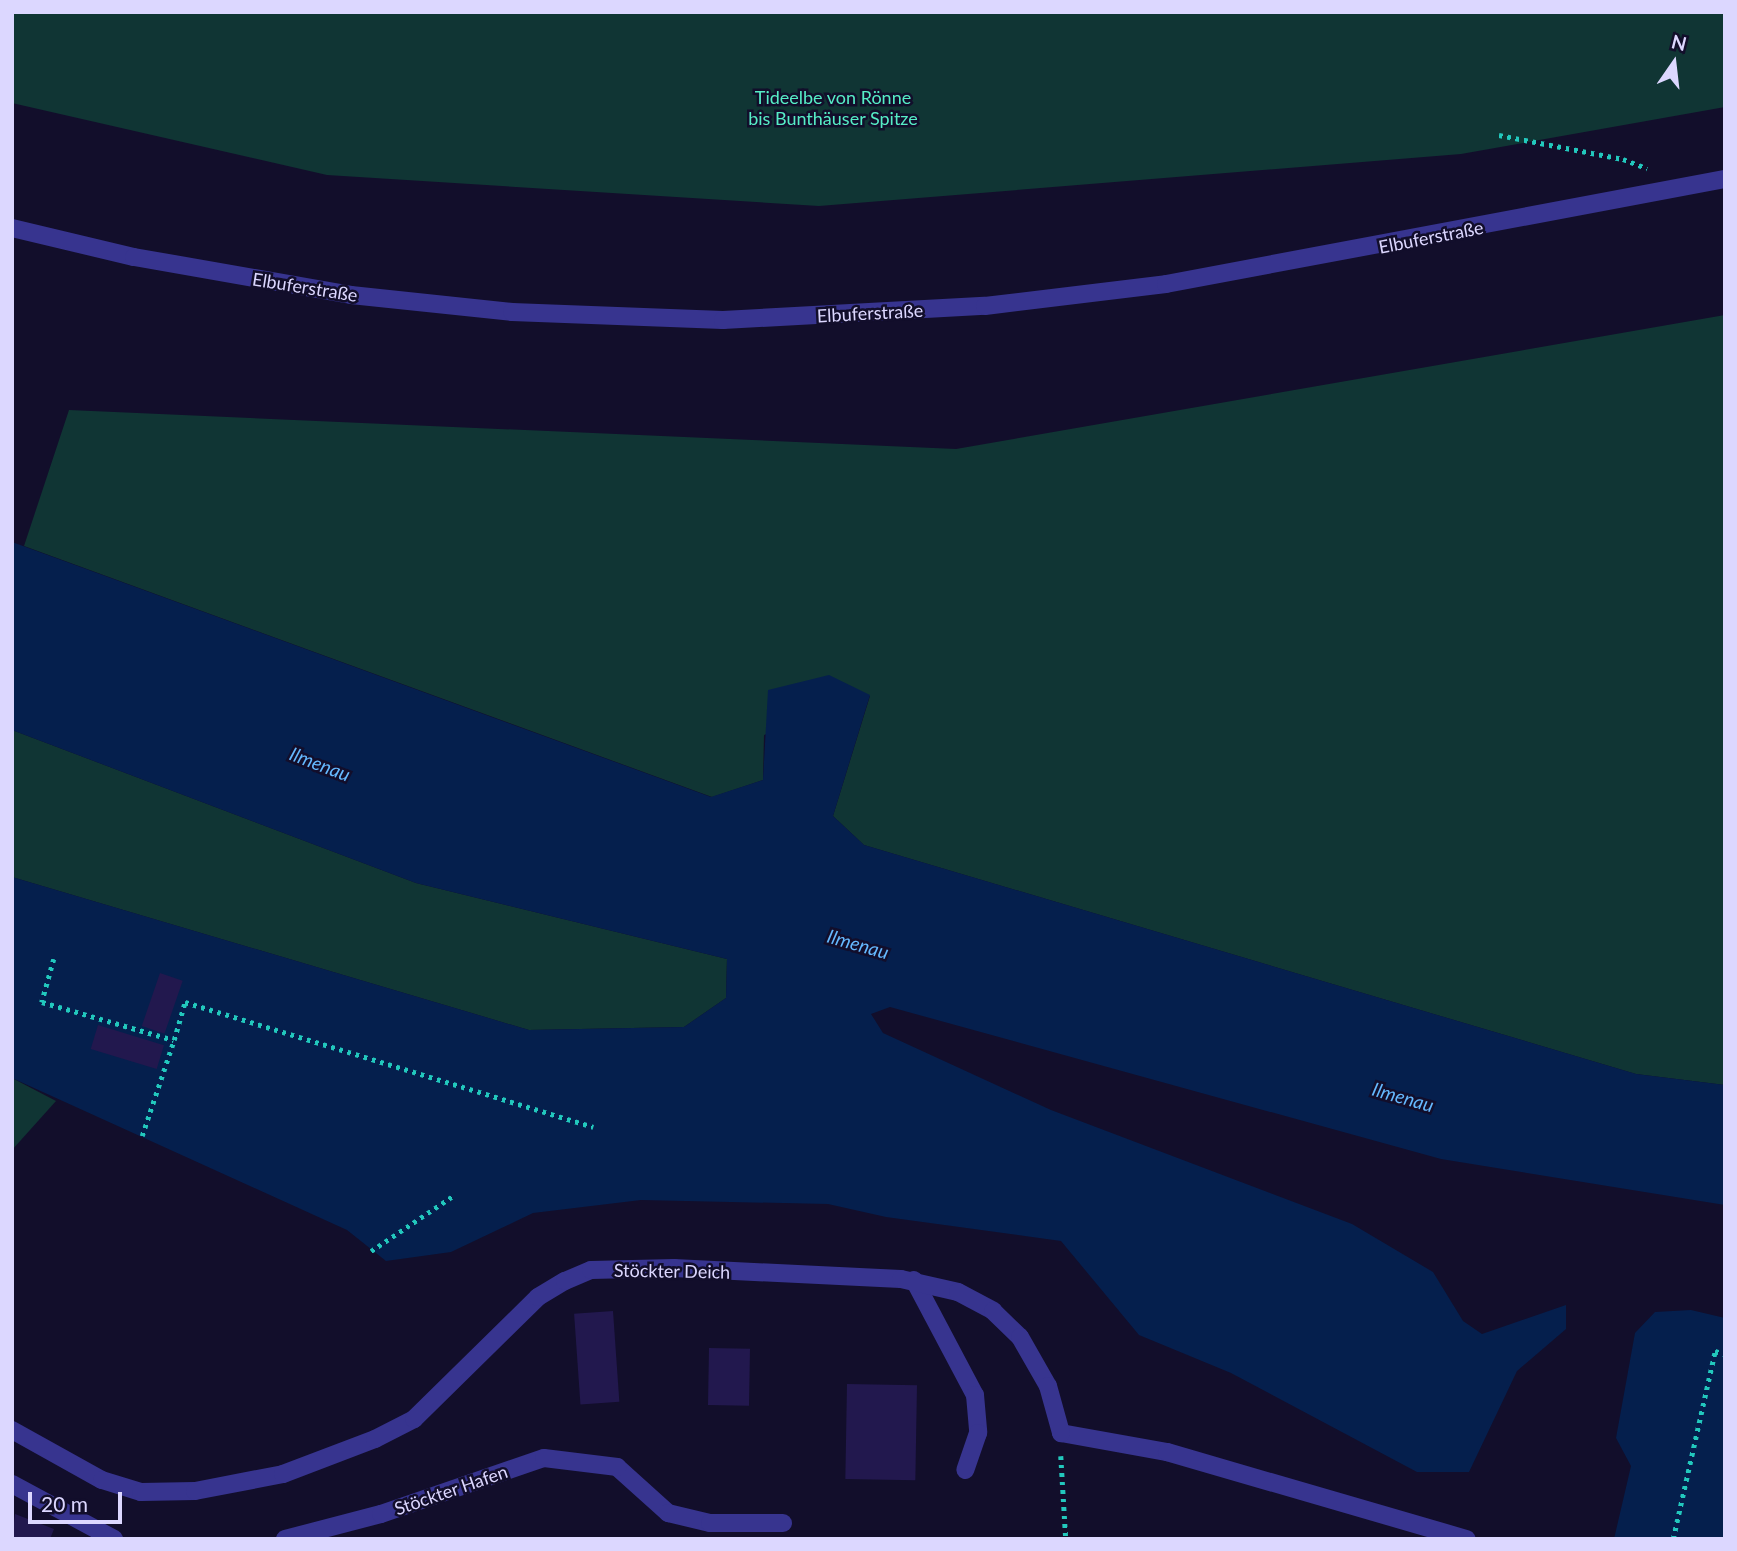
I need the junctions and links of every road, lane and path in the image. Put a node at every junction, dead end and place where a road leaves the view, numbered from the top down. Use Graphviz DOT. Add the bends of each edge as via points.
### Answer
graph roads {
  1 [pos="1499,135"];
  2 [pos="1725,179"];
  3 [pos="1689,186"];
  4 [pos="12,228"];
  5 [pos="54,959"];
  6 [pos="174,1040"];
  7 [pos="593,1127"];
  8 [pos="142,1136"];
  9 [pos="453,1196"];
  10 [pos="370,1251"];
  11 [pos="914,1280"];
  12 [pos="1725,1354"];
  13 [pos="12,1430"];
  14 [pos="1061,1433"];
  15 [pos="965,1470"];
  16 [pos="12,1484"];
  17 [pos="783,1522"];
  18 [pos="709,1531"];
  19 [pos="114,1539"];
  20 [pos="285,1539"];
  21 [pos="1066,1539"];
  22 [pos="1467,1539"];
  23 [pos="1673,1539"];
  1 -- 3 [label="path" via="1623,159"];
  2 -- 3 [label="street, Elbuferstraße"];
  3 -- 4 [label="street, Elbuferstraße" via="1166,284 985,306 723,320 512,312 351,295 146,259"];
  5 -- 6 [label="path" via="42,1002"];
  6 -- 7 [label="path" via="185,1002"];
  6 -- 8 [label="path"];
  9 -- 10 [label="path"];
  11 -- 13 [label="street, Stöckter Deich" via="674,1268 592,1270 538,1297 414,1419 294,1470 195,1492 124,1487 80,1469"];
  11 -- 14 [label="street, Stöckter Deich" via="958,1292 993,1311 1020,1337 1048,1386"];
  11 -- 15 [label="street" via="975,1395 978,1433"];
  12 -- 23 [label="path" via="1715,1351"];
  14 -- 21 [label="path"];
  14 -- 22 [label="street" via="1096,1436 1180,1456"];
  16 -- 19 [label="street"];
  17 -- 18 [label="street"];
  18 -- 20 [label="street, Stöckter Hafen" via="668,1513 617,1467 544,1458 381,1514"];
}
